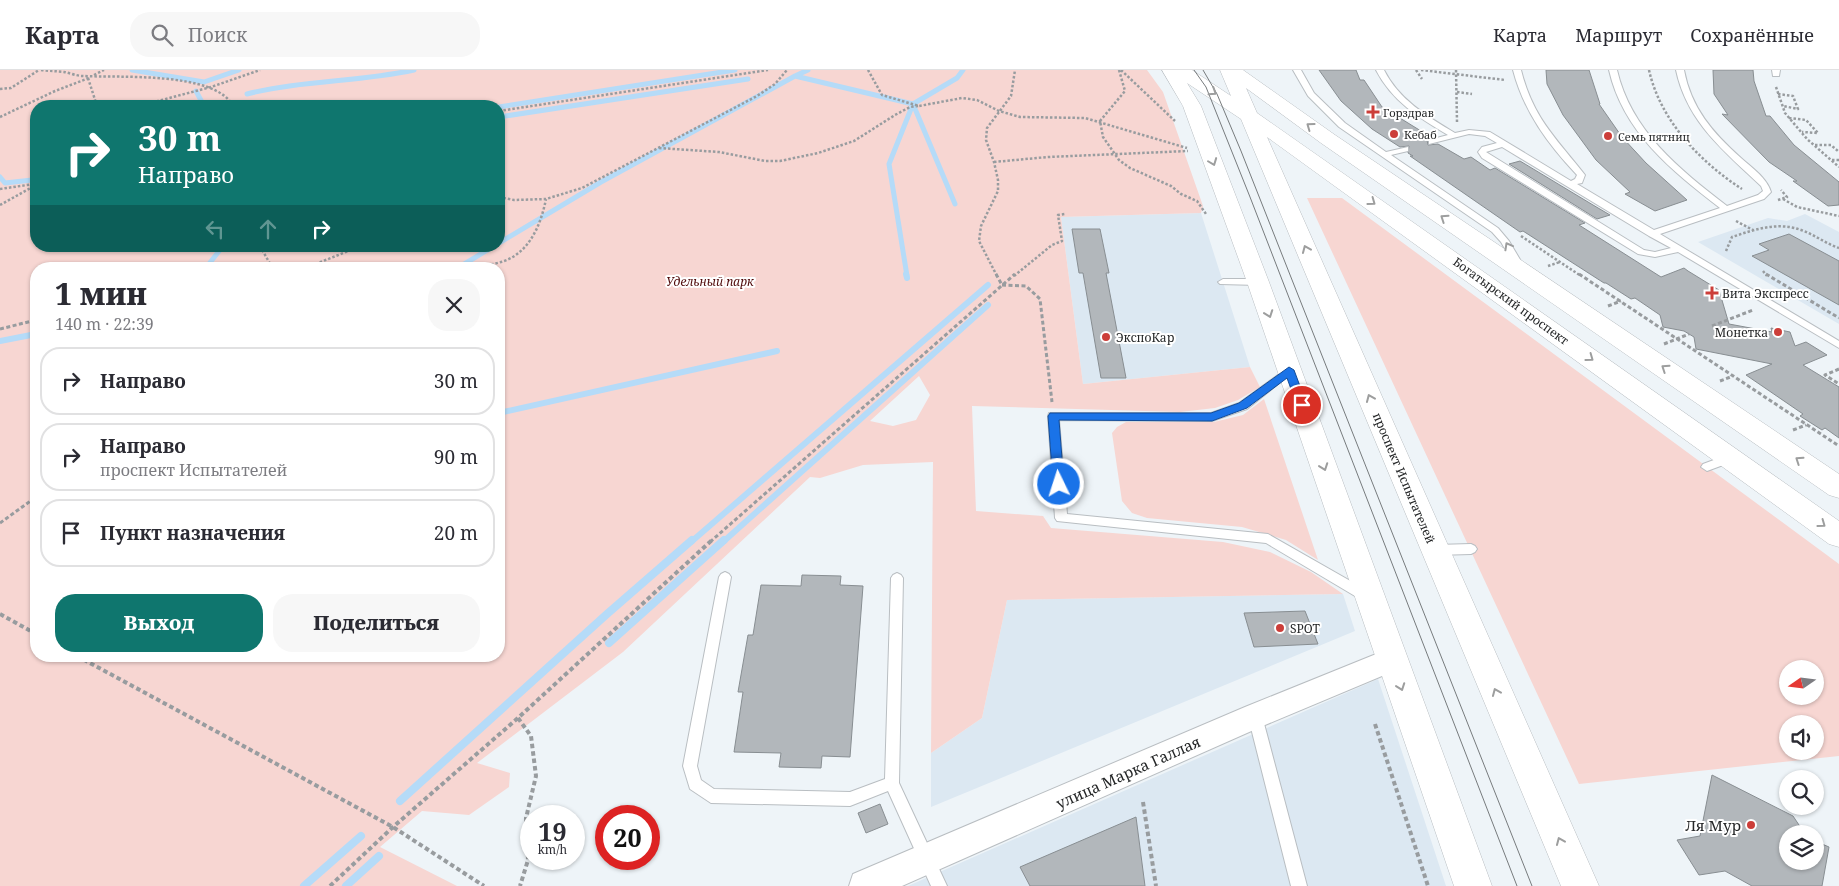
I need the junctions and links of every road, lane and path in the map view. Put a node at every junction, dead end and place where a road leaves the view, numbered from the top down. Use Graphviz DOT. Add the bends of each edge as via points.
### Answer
graph roads {
  1 [pos="40,70"];
  2 [pos="104,70"];
  3 [pos="260,70"];
  4 [pos="768,70"];
  5 [pos="787,70"];
  6 [pos="868,70"];
  7 [pos="1015,70"];
  8 [pos="1120,70"];
  9 [pos="1171,70"];
  10 [pos="1180,70"];
  11 [pos="1230,70"];
  12 [pos="1297,70"];
  13 [pos="1380,70"];
  14 [pos="1416,70"];
  15 [pos="1421,70"];
  16 [pos="1456,70"];
  17 [pos="1518,70"];
  18 [pos="1612,70"];
  19 [pos="1649,70"];
  20 [pos="1680,70"];
  21 [pos="1776,72"];
  22 [pos="1456,74"];
  23 [pos="92,76"];
  24 [pos="88,78"];
  25 [pos="1422,79"];
  26 [pos="1510,81"];
  27 [pos="211,87"];
  28 [pos="0,89"];
  29 [pos="1457,92"];
  30 [pos="1472,94"];
  31 [pos="1778,94"];
  32 [pos="36,100"];
  33 [pos="95,100"];
  34 [pos="162,100"];
  35 [pos="228,100"];
  36 [pos="30,103"];
  37 [pos="919,106"];
  38 [pos="1783,106"];
  39 [pos="505,110"];
  40 [pos="999,111"];
  41 [pos="0,117"];
  42 [pos="1789,118"];
  43 [pos="1100,121"];
  44 [pos="1250,123"];
  45 [pos="1457,123"];
  46 [pos="1801,132"];
  47 [pos="1454,136"];
  48 [pos="1189,138"];
  49 [pos="1432,142"];
  50 [pos="1503,144"];
  51 [pos="1814,145"];
  52 [pos="658,148"];
  53 [pos="1405,149"];
  54 [pos="1839,152"];
  55 [pos="1114,154"];
  56 [pos="1384,155"];
  57 [pos="1831,160"];
  58 [pos="1839,160"];
  59 [pos="994,162"];
  60 [pos="1839,167"];
  61 [pos="1339,178"];
  62 [pos="1293,181"];
  63 [pos="1570,184"];
  64 [pos="30,185"];
  65 [pos="30,188"];
  66 [pos="0,189"];
  67 [pos="1748,192"];
  68 [pos="505,198"];
  69 [pos="546,199"];
  70 [pos="1782,199"];
  71 [pos="0,205"];
  72 [pos="1728,213"];
  73 [pos="1065,214"];
  74 [pos="1206,214"];
  75 [pos="1839,216"];
  76 [pos="1489,225"];
  77 [pos="1753,230"];
  78 [pos="1466,233"];
  79 [pos="1652,234"];
  80 [pos="1520,235"];
  81 [pos="1839,248"];
  82 [pos="1678,249"];
  83 [pos="347,252"];
  84 [pos="1726,252"];
  85 [pos="321,262"];
  86 [pos="501,262"];
  87 [pos="1521,270"];
  88 [pos="1763,271"];
  89 [pos="1223,282"];
  90 [pos="1258,282"];
  91 [pos="1002,285"];
  92 [pos="1761,307"];
  93 [pos="1839,318"];
  94 [pos="30,322"];
  95 [pos="1712,326"];
  96 [pos="0,329"];
  97 [pos="1689,334"];
  98 [pos="1677,339"];
  99 [pos="1839,345"];
  100 [pos="1657,347"];
  101 [pos="1839,369"];
  102 [pos="1289,370"];
  103 [pos="1839,384"];
  104 [pos="1054,416"];
  105 [pos="1839,446"];
  106 [pos="1730,458"];
  107 [pos="1707,467"];
  108 [pos="1839,488"];
  109 [pos="30,501"];
  110 [pos="0,523"];
  111 [pos="1839,536"];
  112 [pos="1471,549"];
  113 [pos="1435,550"];
  114 [pos="725,576"];
  115 [pos="897,578"];
  116 [pos="1370,598"];
  117 [pos="0,614"];
  118 [pos="30,631"];
  119 [pos="1392,660"];
  120 [pos="88,662"];
  121 [pos="1255,716"];
  122 [pos="518,718"];
  123 [pos="1375,724"];
  124 [pos="892,783"];
  125 [pos="1143,802"];
  126 [pos="393,827"];
  127 [pos="926,859"];
  128 [pos="330,886"];
  129 [pos="484,886"];
  130 [pos="520,886"];
  131 [pos="865,886"];
  132 [pos="939,886"];
  133 [pos="1156,886"];
  134 [pos="1299,886"];
  135 [pos="1428,886"];
  136 [pos="1473,886"];
  137 [pos="1580,886"];
  1 -- 23 [label="path"];
  1 -- 28 [label="path" via="10,88"];
  2 -- 23 [label="path"];
  3 -- 27 [label="path"];
  4 -- 39 [label="path"];
  5 -- 52 [label="path" via="775,84 757,96"];
  6 -- 37 [label="path" via="882,95"];
  7 -- 40 [label="path" via="1011,96"];
  8 -- 43 [label="path" via="1125,91"];
  8 -- 48 [label="path"];
  9 -- 48 [label="main road" via="1192,106"];
  10 -- 44 [label="main road, Богатырский проспект, one-way"];
  11 -- 44 [label="main road, проспект Испытателей"];
  78 -- 11 [label="main road, one-way"];
  12 -- 56 [label="lane" via="1310,94 1324,109"];
  13 -- 47 [label="lane" via="1404,101"];
  14 -- 25 [label="path"];
  15 -- 22 [label="path"];
  16 -- 22 [label="path"];
  17 -- 63 [label="lane" via="1526,99 1540,124 1580,176 1579,181"];
  18 -- 72 [label="lane" via="1623,101 1647,136 1687,178"];
  19 -- 67 [label="path" via="1657,98 1679,131 1735,186"];
  20 -- 72 [label="lane" via="1684,88 1699,116 1727,149 1765,185 1767,192 1761,197"];
  21 -- 31 [label="path" via="1772,76"];
  22 -- 26 [label="path"];
  22 -- 29 [label="path"];
  23 -- 24 [label="path"];
  23 -- 27 [label="path" via="187,81"];
  24 -- 32 [label="path"];
  24 -- 33 [label="path"];
  27 -- 34 [label="path"];
  27 -- 35 [label="path"];
  29 -- 30 [label="path"];
  29 -- 45 [label="path"];
  31 -- 38 [label="path"];
  31 -- 38 [label="path" via="1794,96 1798,109"];
  36 -- 41 [label="path"];
  37 -- 40 [label="path" via="962,98 977,100"];
  37 -- 52 [label="path" via="895,115 854,141 780,161"];
  38 -- 42 [label="path"];
  40 -- 43 [label="path" via="1020,118"];
  40 -- 59 [label="path" via="987,128 986,140"];
  42 -- 46 [label="path"];
  42 -- 46 [label="path" via="1806,120 1818,133"];
  43 -- 48 [label="path"];
  43 -- 55 [label="path" via="1103,137"];
  44 -- 48 [label="main road" via="1229,114 1208,115"];
  44 -- 61 [label="main road, Богатырский проспект"];
  44 -- 62 [label="main road, проспект Испытателей"];
  46 -- 51 [label="path"];
  47 -- 49 [label="lane"];
  47 -- 50 [label="lane" via="1478,132"];
  48 -- 55 [label="path"];
  48 -- 90 [label="main road, one-way"];
  50 -- 63 [label="lane"];
  50 -- 82 [label="lane" via="1482,152 1641,252 1650,256"];
  51 -- 54 [label="path" via="1831,145"];
  51 -- 57 [label="path"];
  52 -- 69 [label="path" via="582,188"];
  53 -- 56 [label="lane"];
  55 -- 59 [label="path"];
  55 -- 74 [label="path" via="1130,168 1171,186 1197,202"];
  56 -- 76 [label="lane"];
  57 -- 58 [label="path"];
  57 -- 60 [label="path"];
  59 -- 91 [label="path" via="998,191 981,226 979,242"];
  61 -- 62 [label="main road"];
  61 -- 106 [label="main road, Богатырский проспект, one-way"];
  113 -- 62 [label="main road, проспект Испытателей, one-way"];
  63 -- 79 [label="lane"];
  64 -- 66 [label="path"];
  65 -- 71 [label="path"];
  68 -- 69 [label="path"];
  69 -- 86 [label="path" via="536,232 518,254"];
  70 -- 75 [label="path" via="1797,207"];
  72 -- 77 [label="path"];
  72 -- 79 [label="lane"];
  73 -- 91 [label="path" via="1058,215 1062,241 1052,244"];
  76 -- 78 [label="lane" via="1490,229 1482,234"];
  87 -- 76 [label="lane, one-way" via="1502,236"];
  77 -- 81 [label="path" via="1768,225 1791,226"];
  77 -- 84 [label="path" via="1732,237"];
  78 -- 87 [label="main road"];
  79 -- 82 [label="lane"];
  80 -- 98 [label="path"];
  82 -- 99 [label="lane"];
  83 -- 85 [label="path"];
  108 -- 87 [label="main road, one-way"];
  88 -- 93 [label="path"];
  89 -- 90 [label="lane"];
  90 -- 102 [label="main road, one-way"];
  91 -- 104 [label="path" via="1026,286 1040,299"];
  91 -- 122 [label="path" via="750,505"];
  92 -- 95 [label="path"];
  94 -- 96 [label="path"];
  97 -- 98 [label="path"];
  98 -- 100 [label="path"];
  98 -- 105 [label="path"];
  101 -- 103 [label="path" via="1825,375"];
  102 -- 104 [label="lane" via="1243,406 1212,417"];
  102 -- 116 [label="main road, one-way"];
  104 -- 116 [label="lane" via="1061,518 1268,539"];
  106 -- 107 [label="lane"];
  106 -- 111 [label="main road, Богатырский проспект, one-way"];
  109 -- 110 [label="path"];
  112 -- 113 [label="lane"];
  137 -- 113 [label="main road, проспект Испытателей, one-way"];
  114 -- 124 [label="lane" via="690,766 695,784 711,796 850,799"];
  115 -- 124 [label="lane"];
  116 -- 119 [label="main road"];
  117 -- 118 [label="path"];
  119 -- 121 [label="street, улица Марка Галлая"];
  119 -- 136 [label="main road, one-way"];
  120 -- 126 [label="path"];
  121 -- 127 [label="street, улица Марка Галлая"];
  121 -- 134 [label="lane"];
  122 -- 126 [label="path"];
  122 -- 130 [label="path" via="531,736 536,776 526,818 528,860"];
  123 -- 135 [label="path"];
  124 -- 127 [label="lane"];
  125 -- 133 [label="path"];
  126 -- 128 [label="path"];
  126 -- 129 [label="path"];
  127 -- 131 [label="street, улица Марка Галлая"];
  127 -- 132 [label="lane"];
}
